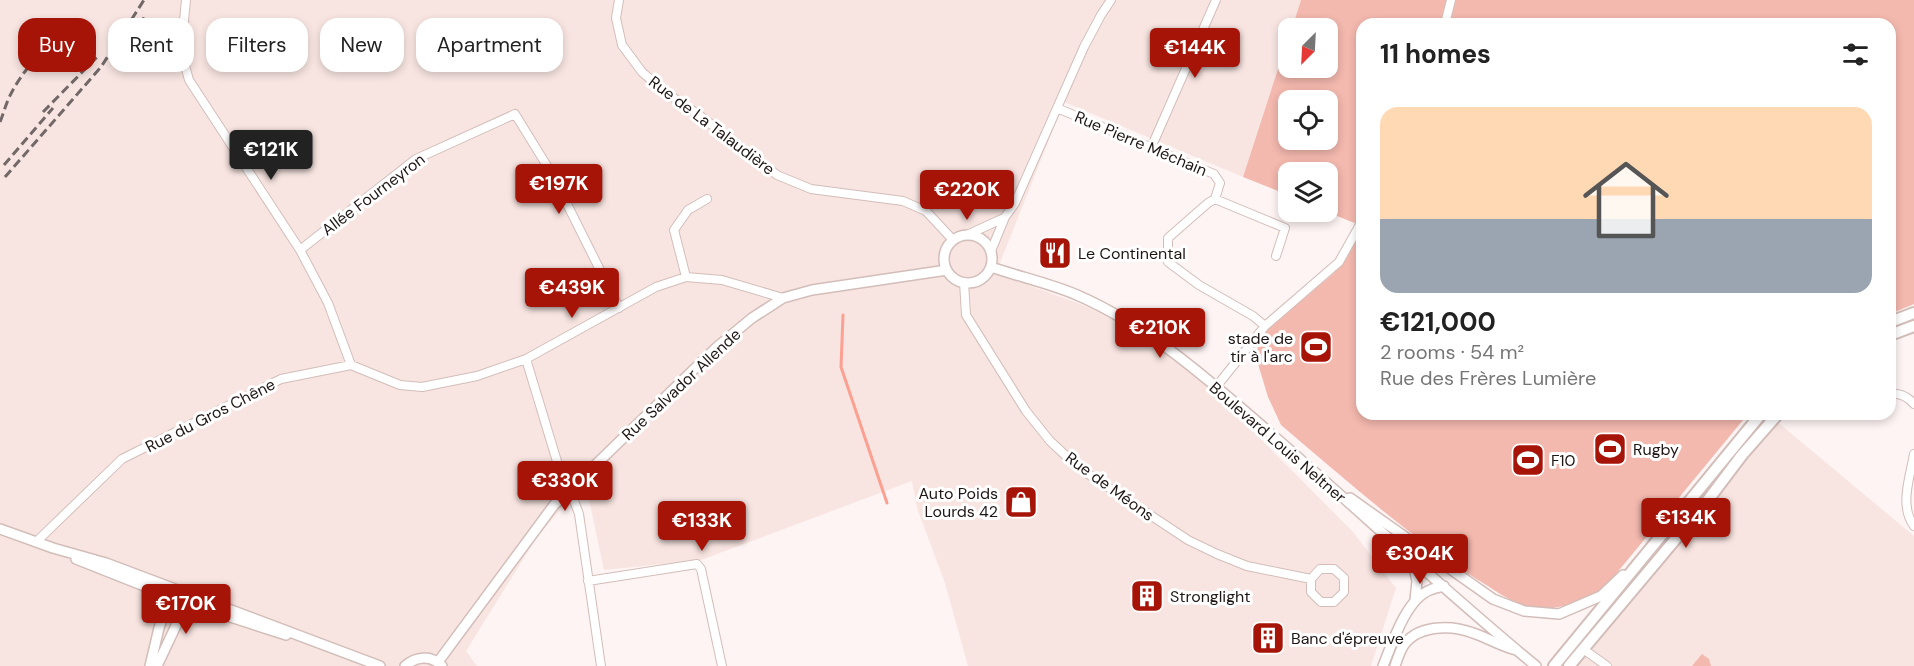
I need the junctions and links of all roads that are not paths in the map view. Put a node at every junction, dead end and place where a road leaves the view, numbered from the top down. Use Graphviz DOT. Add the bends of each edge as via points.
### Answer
graph roads {
  1 [pos="186,0"];
  2 [pos="619,0"];
  3 [pos="1111,0"];
  4 [pos="1216,0"];
  5 [pos="1451,0"];
  6 [pos="1446,18"];
  7 [pos="1057,108"];
  8 [pos="1151,148"];
  9 [pos="707,199"];
  10 [pos="1215,199"];
  11 [pos="1005,217"];
  12 [pos="1356,232"];
  13 [pos="969,234"];
  14 [pos="953,240"];
  15 [pos="300,250"];
  16 [pos="992,251"];
  17 [pos="1276,256"];
  18 [pos="991,267"];
  19 [pos="947,270"];
  20 [pos="686,277"];
  21 [pos="964,282"];
  22 [pos="783,298"];
  23 [pos="619,308"];
  24 [pos="1914,313"];
  25 [pos="1896,320"];
  26 [pos="1265,326"];
  27 [pos="1914,326"];
  28 [pos="1896,333"];
  29 [pos="526,359"];
  30 [pos="351,365"];
  31 [pos="1216,387"];
  32 [pos="1896,393"];
  33 [pos="1914,404"];
  34 [pos="1756,420"];
  35 [pos="1773,420"];
  36 [pos="1914,454"];
  37 [pos="1314,472"];
  38 [pos="570,489"];
  39 [pos="1914,526"];
  40 [pos="0,529"];
  41 [pos="36,542"];
  42 [pos="53,548"];
  43 [pos="1646,554"];
  44 [pos="1413,563"];
  45 [pos="1311,579"];
  46 [pos="588,581"];
  47 [pos="1444,586"];
  48 [pos="173,587"];
  49 [pos="191,594"];
  50 [pos="169,597"];
  51 [pos="1415,600"];
  52 [pos="187,603"];
  53 [pos="309,640"];
  54 [pos="1583,649"];
  55 [pos="1520,653"];
  56 [pos="440,664"];
  57 [pos="1570,665"];
  58 [pos="150,666"];
  59 [pos="157,666"];
  60 [pos="380,666"];
  61 [pos="405,666"];
  62 [pos="601,666"];
  63 [pos="722,666"];
  64 [pos="1383,666"];
  65 [pos="1395,666"];
  66 [pos="1536,666"];
  67 [pos="1553,666"];
  68 [pos="1606,666"];
  1 -- 15 [label="street" via="181,51 189,80"];
  2 -- 14 [label="street, Rue de La Talaudière" via="616,18 622,45 642,72 738,147 777,175 811,189 903,201 926,211"];
  3 -- 7 [label="street" via="1084,47"];
  4 -- 8 [label="street"];
  5 -- 6 [label="street"];
  7 -- 8 [label="street, Rue Pierre Méchain"];
  7 -- 11 [label="street"];
  8 -- 10 [label="street, Rue Pierre Méchain" via="1214,174 1220,183"];
  9 -- 20 [label="street" via="688,210 674,230"];
  10 -- 17 [label="street" via="1285,228"];
  10 -- 26 [label="street, Rue Pierre Méchain" via="1168,238 1168,262"];
  11 -- 13 [label="street"];
  11 -- 16 [label="street"];
  12 -- 26 [label="street" via="1339,262"];
  13 -- 14 [label="street"];
  13 -- 16 [label="street" via="981,238"];
  14 -- 19 [label="street" via="944,256"];
  15 -- 23 [label="street, Allée Fourneyron" via="416,159 515,114 552,174"];
  15 -- 30 [label="street" via="328,303"];
  16 -- 18 [label="street"];
  18 -- 21 [label="street" via="977,281"];
  18 -- 31 [label="street, Boulevard Louis Neltner" via="1036,279 1118,316 1160,342"];
  19 -- 21 [label="street"];
  19 -- 22 [label="street, Rue Salvador Allende" via="812,290"];
  20 -- 22 [label="street" via="722,280"];
  20 -- 23 [label="street" via="656,287"];
  21 -- 45 [label="street, Rue de Méons" via="965,313 984,344 1026,411 1079,468 1188,540 1217,554 1247,566"];
  22 -- 38 [label="street, Rue Salvador Allende" via="717,347"];
  23 -- 29 [label="street"];
  24 -- 25 [label="main road"];
  26 -- 31 [label="street"];
  27 -- 28 [label="main road"];
  29 -- 30 [label="street" via="477,376 422,387 400,385"];
  29 -- 38 [label="street" via="559,468"];
  30 -- 41 [label="street, Rue du Gros Chêne" via="281,379 122,459"];
  31 -- 37 [label="street, Boulevard Louis Neltner"];
  32 -- 33 [label="street"];
  34 -- 43 [label="main road"];
  35 -- 54 [label="main road"];
  36 -- 39 [label="street" via="1906,500 1907,514"];
  37 -- 43 [label="street" via="1493,599 1524,611 1559,614 1601,596"];
  37 -- 44 [label="street, Boulevard Louis Neltner"];
  38 -- 46 [label="street" via="579,514"];
  38 -- 56 [label="street, Rue Salvador Allende" via="554,505"];
  40 -- 41 [label="street"];
  41 -- 42 [label="street"];
  42 -- 48 [label="street"];
  42 -- 50 [label="street"];
  43 -- 67 [label="main road"];
  44 -- 47 [label="street, Boulevard Louis Neltner"];
  44 -- 51 [label="street" via="1417,581"];
  45 -- 45 [label="street, Rue de Méons" via="1320,569 1334,569 1344,578 1344,592 1334,602 1321,602 1311,592"];
  46 -- 62 [label="street"];
  46 -- 63 [label="street" via="697,564"];
  47 -- 51 [label="street" via="1428,590"];
  47 -- 55 [label="street, Boulevard Louis Neltner"];
  48 -- 49 [label="street"];
  48 -- 50 [label="street"];
  49 -- 52 [label="street"];
  49 -- 53 [label="street"];
  50 -- 52 [label="street"];
  50 -- 58 [label="street"];
  51 -- 64 [label="street"];
  52 -- 53 [label="street"];
  52 -- 59 [label="street"];
  53 -- 60 [label="street"];
  54 -- 57 [label="main road"];
  54 -- 68 [label="street"];
  55 -- 65 [label="street" via="1452,627 1425,630 1411,637"];
  55 -- 66 [label="street, Boulevard Louis Neltner"];
  56 -- 61 [label="street" via="424,657"];
}
